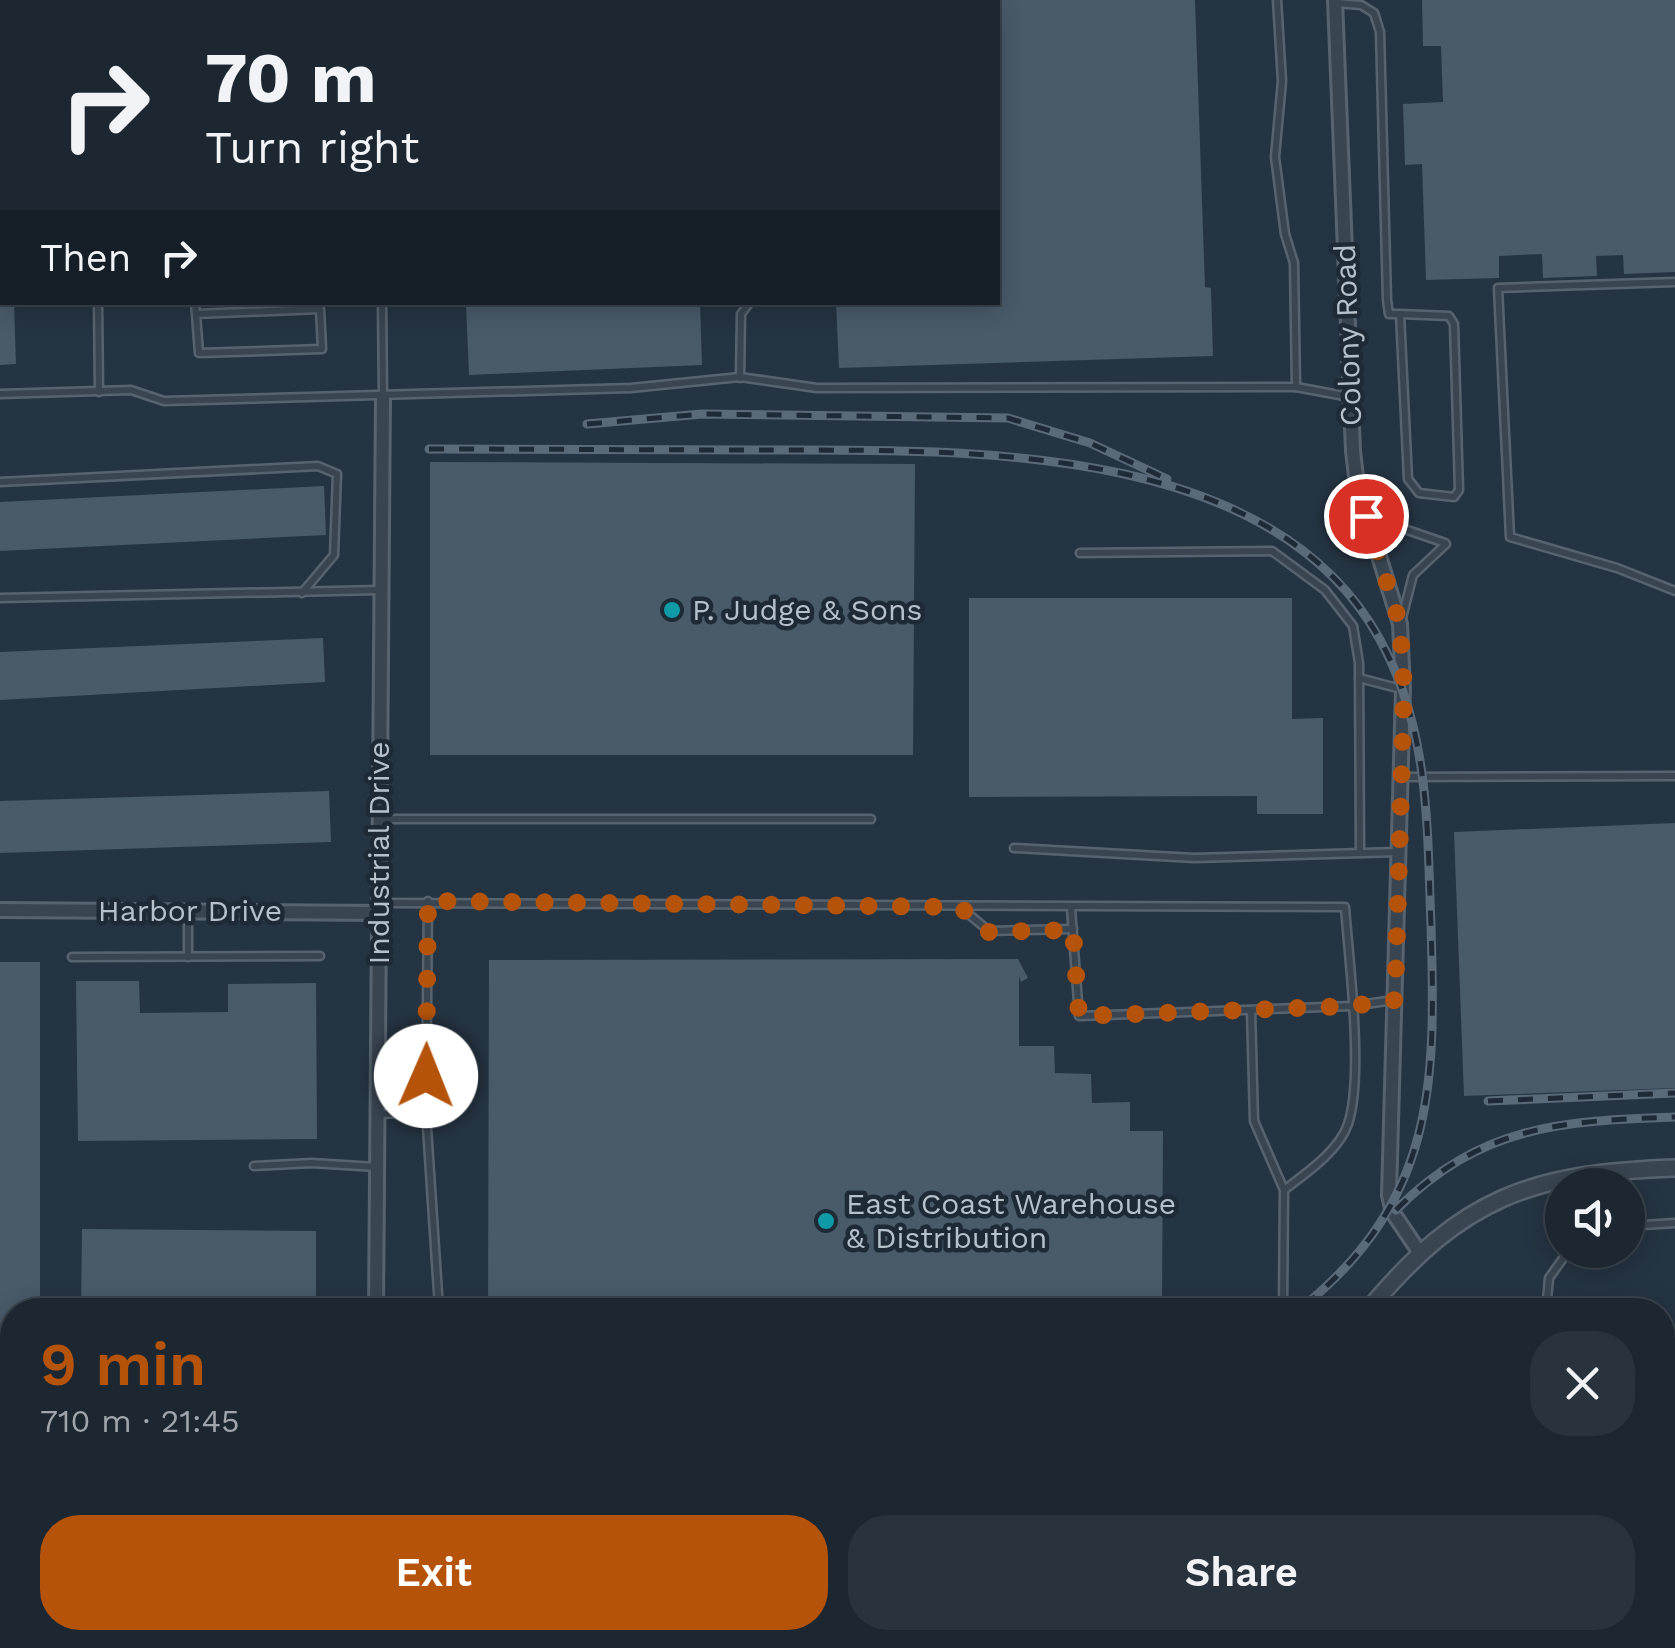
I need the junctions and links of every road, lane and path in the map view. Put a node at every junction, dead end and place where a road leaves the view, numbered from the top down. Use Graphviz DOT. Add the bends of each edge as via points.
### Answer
graph roads {
  1 [pos="1277,0"];
  2 [pos="1335,1"];
  3 [pos="1675,282"];
  4 [pos="98,305"];
  5 [pos="195,305"];
  6 [pos="382,305"];
  7 [pos="748,305"];
  8 [pos="196,314"];
  9 [pos="1400,314"];
  10 [pos="740,378"];
  11 [pos="1296,387"];
  12 [pos="100,392"];
  13 [pos="0,394"];
  14 [pos="384,397"];
  15 [pos="1350,397"];
  16 [pos="0,482"];
  17 [pos="1366,516"];
  18 [pos="1080,553"];
  19 [pos="380,590"];
  20 [pos="1675,591"];
  21 [pos="302,594"];
  22 [pos="0,598"];
  23 [pos="1400,624"];
  24 [pos="1359,678"];
  25 [pos="1404,690"];
  26 [pos="1675,776"];
  27 [pos="1401,777"];
  28 [pos="870,819"];
  29 [pos="379,820"];
  30 [pos="1014,848"];
  31 [pos="1360,852"];
  32 [pos="1399,852"];
  33 [pos="428,901"];
  34 [pos="960,907"];
  35 [pos="379,908"];
  36 [pos="1072,908"];
  37 [pos="0,910"];
  38 [pos="188,911"];
  39 [pos="1073,930"];
  40 [pos="320,956"];
  41 [pos="188,957"];
  42 [pos="72,958"];
  43 [pos="1395,1000"];
  44 [pos="1352,1006"];
  45 [pos="1251,1010"];
  46 [pos="426,1112"];
  47 [pos="377,1114"];
  48 [pos="254,1166"];
  49 [pos="377,1167"];
  50 [pos="1675,1168"];
  51 [pos="1284,1190"];
  52 [pos="1675,1223"];
  53 [pos="1645,1225"];
  54 [pos="1420,1253"];
  55 [pos="1556,1268"];
  56 [pos="376,1298"];
  57 [pos="438,1298"];
  58 [pos="1283,1298"];
  59 [pos="1379,1298"];
  60 [pos="1547,1298"];
  1 -- 11 [label="lane" via="1282,81 1276,156 1294,263"];
  2 -- 9 [label="lane" via="1374,13 1380,32 1387,300 1390,314"];
  2 -- 15 [label="street, Colony Road"];
  3 -- 20 [label="lane" via="1498,288 1510,536"];
  4 -- 12 [label="lane"];
  5 -- 8 [label="lane"];
  6 -- 14 [label="lane"];
  7 -- 10 [label="lane"];
  8 -- 8 [label="lane" via="320,310 322,348 199,353"];
  9 -- 9 [label="lane" via="1408,478 1419,493 1454,497 1454,324 1449,316"];
  10 -- 11 [label="lane" via="817,388"];
  10 -- 14 [label="lane"];
  11 -- 15 [label="lane"];
  12 -- 13 [label="lane"];
  12 -- 14 [label="lane" via="131,390 164,401"];
  14 -- 19 [label="street, Industrial Drive"];
  15 -- 17 [label="street, Colony Road"];
  16 -- 21 [label="lane" via="318,466 337,474 334,555"];
  17 -- 23 [label="street, Colony Road"];
  17 -- 23 [label="lane" via="1446,544 1412,575"];
  18 -- 24 [label="lane" via="1272,551 1324,590 1353,626"];
  19 -- 21 [label="lane"];
  19 -- 29 [label="street, Industrial Drive"];
  21 -- 22 [label="lane"];
  23 -- 25 [label="street, Colony Road"];
  24 -- 25 [label="lane"];
  24 -- 31 [label="lane"];
  25 -- 27 [label="street, Colony Road"];
  26 -- 27 [label="lane"];
  27 -- 32 [label="street, Colony Road"];
  28 -- 29 [label="lane"];
  29 -- 35 [label="street, Industrial Drive"];
  30 -- 31 [label="lane" via="1194,858"];
  31 -- 32 [label="lane"];
  32 -- 43 [label="street, Colony Road"];
  33 -- 34 [label="lane"];
  33 -- 35 [label="lane"];
  33 -- 46 [label="lane"];
  34 -- 36 [label="lane"];
  34 -- 39 [label="lane" via="989,932"];
  35 -- 38 [label="street, Harbor Drive"];
  35 -- 47 [label="street, Industrial Drive"];
  36 -- 39 [label="lane"];
  36 -- 44 [label="lane" via="1345,907"];
  37 -- 38 [label="street, Harbor Drive"];
  38 -- 41 [label="lane"];
  39 -- 45 [label="lane" via="1079,1016"];
  40 -- 41 [label="lane"];
  41 -- 42 [label="lane"];
  43 -- 44 [label="lane"];
  43 -- 54 [label="street, Colony Road" via="1390,1206"];
  44 -- 45 [label="lane"];
  44 -- 51 [label="lane" via="1348,1128 1314,1168"];
  45 -- 51 [label="lane" via="1254,1121"];
  46 -- 47 [label="lane"];
  46 -- 57 [label="lane"];
  47 -- 49 [label="street, Industrial Drive"];
  48 -- 49 [label="lane"];
  49 -- 56 [label="street, Industrial Drive"];
  50 -- 54 [label="street" via="1581,1174 1522,1188"];
  51 -- 58 [label="lane"];
  52 -- 53 [label="lane"];
  54 -- 59 [label="street"];
  55 -- 60 [label="lane"];
}
